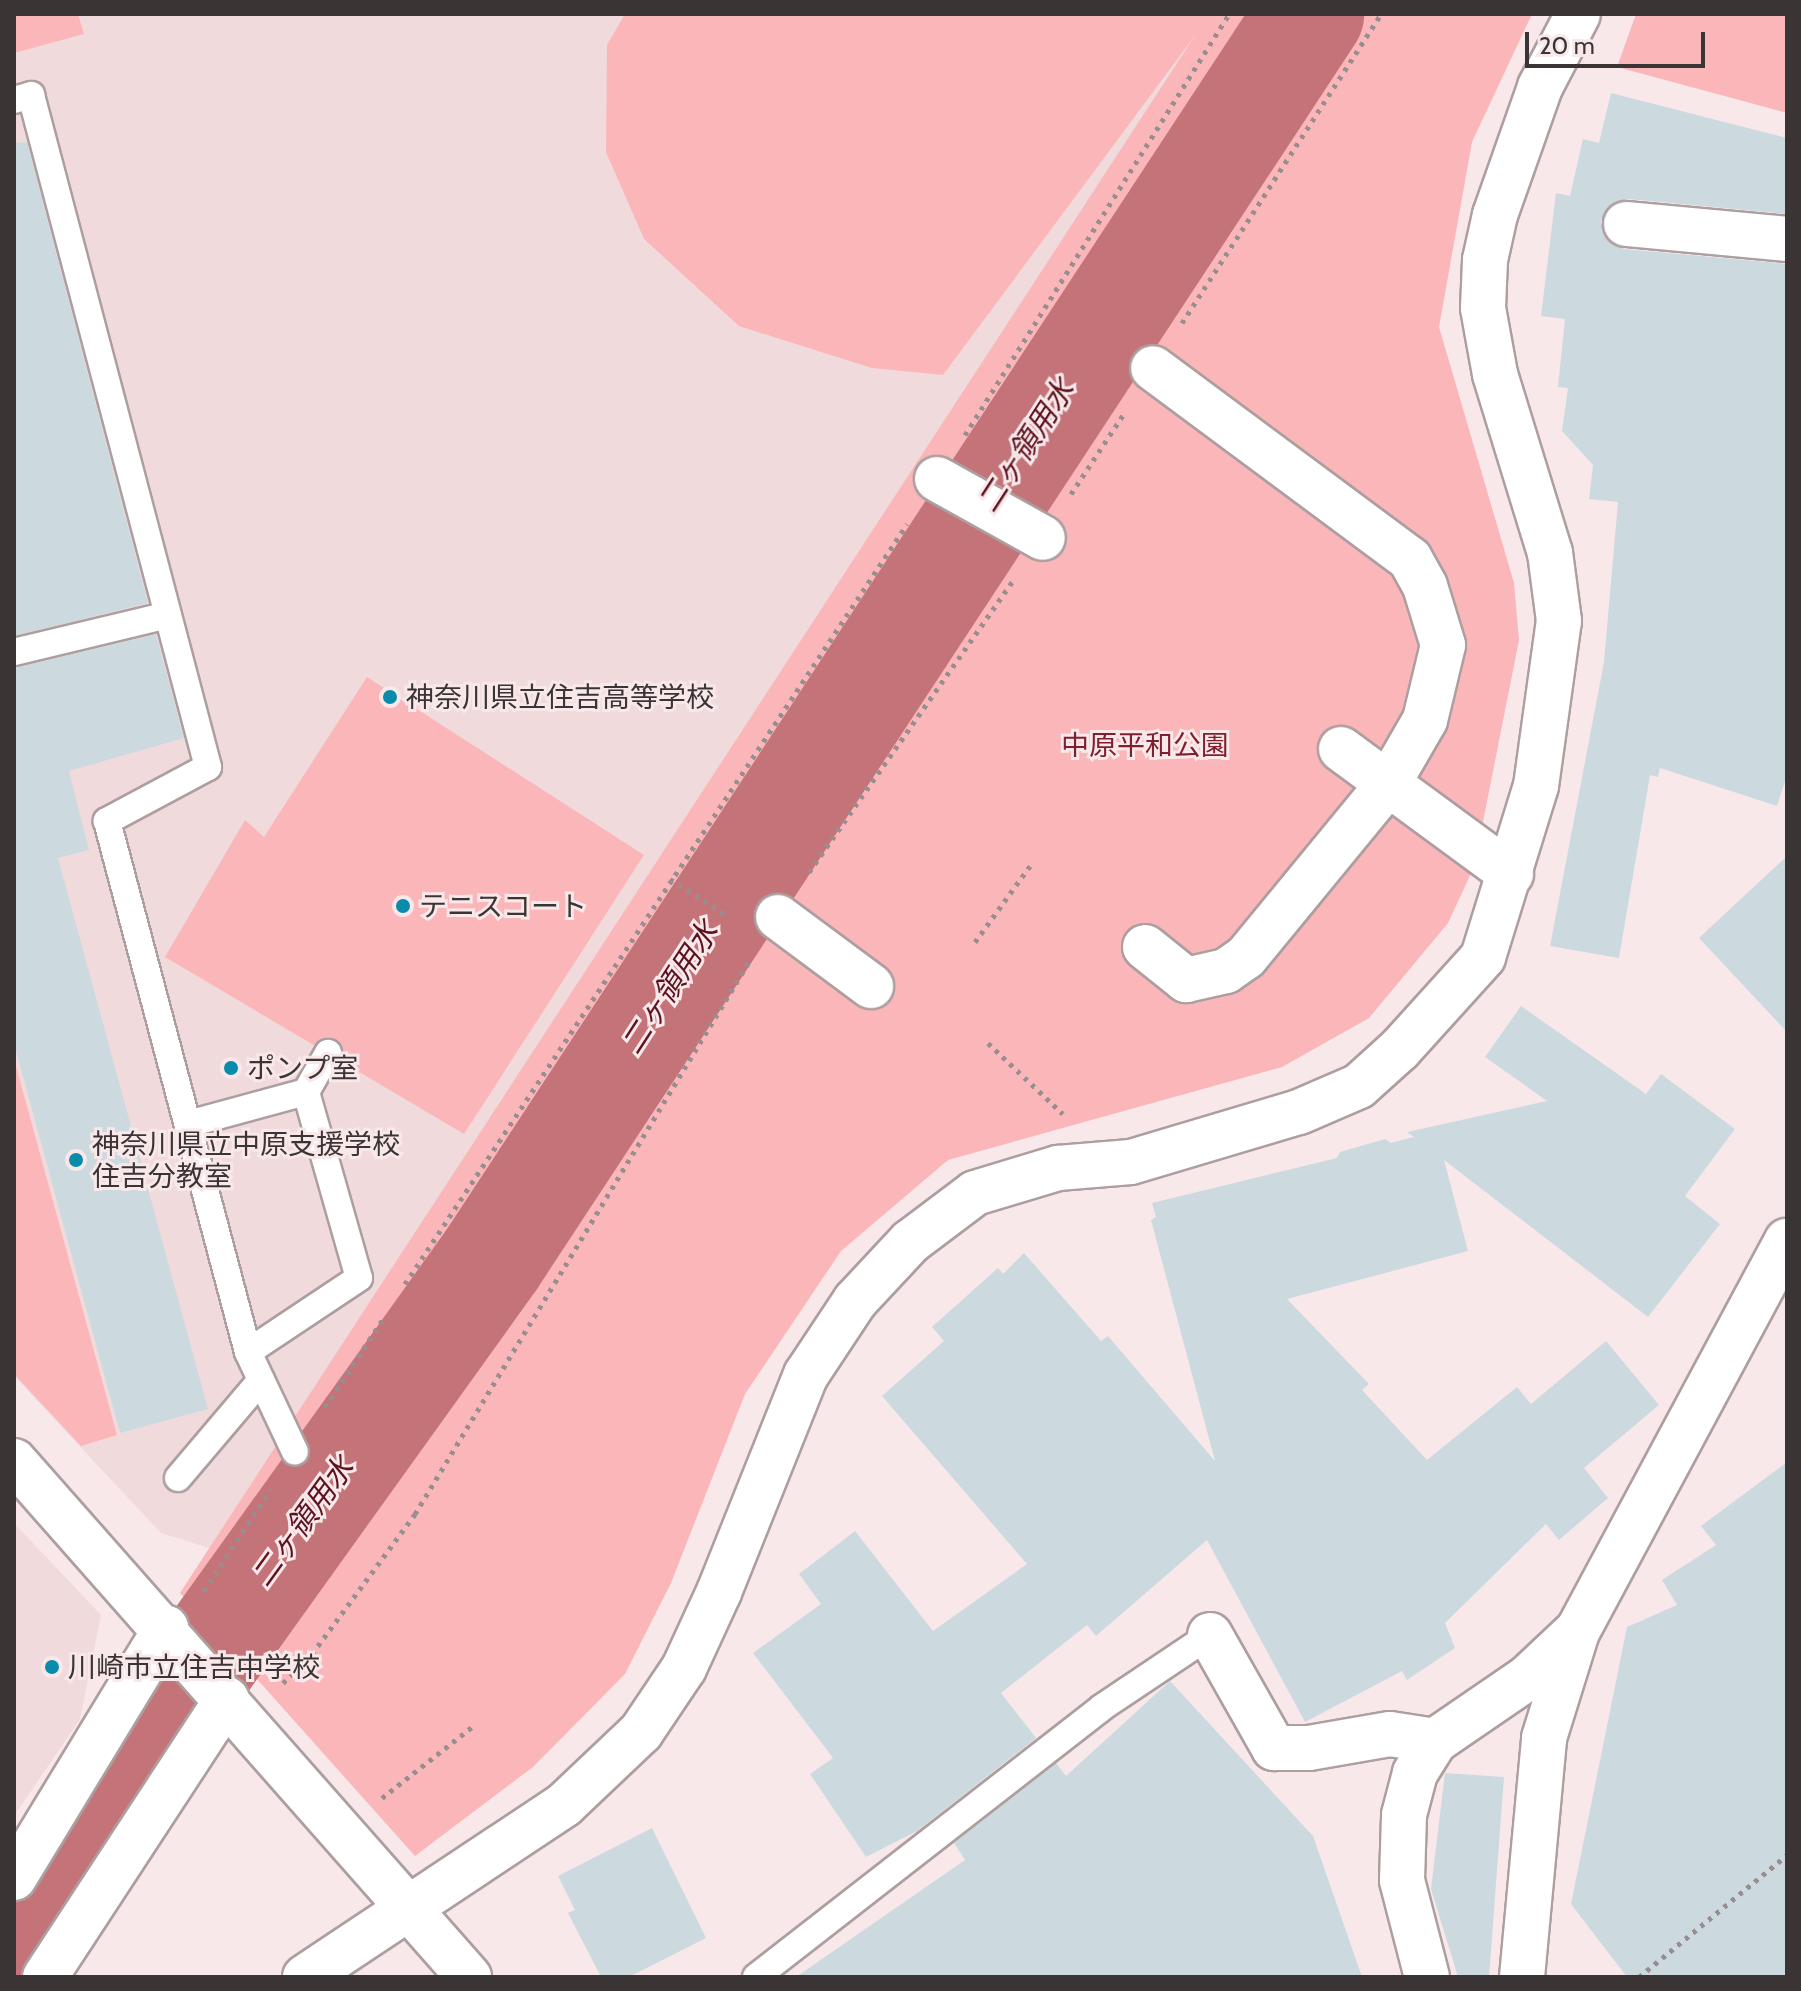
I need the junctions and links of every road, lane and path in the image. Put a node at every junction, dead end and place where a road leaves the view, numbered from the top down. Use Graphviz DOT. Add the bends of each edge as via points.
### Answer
graph roads {
  1 [pos="1229,14"];
  2 [pos="1381,14"];
  3 [pos="1578,14"];
  4 [pos="14,100"];
  5 [pos="1626,224"];
  6 [pos="1787,239"];
  7 [pos="1153,368"];
  8 [pos="937,479"];
  9 [pos="1043,538"];
  10 [pos="168,615"];
  11 [pos="14,652"];
  12 [pos="1341,749"];
  13 [pos="1388,784"];
  14 [pos="1030,866"];
  15 [pos="1511,874"];
  16 [pos="670,879"];
  17 [pos="771,928"];
  18 [pos="975,942"];
  19 [pos="1145,947"];
  20 [pos="871,986"];
  21 [pos="988,1043"];
  22 [pos="328,1053"];
  23 [pos="306,1092"];
  24 [pos="188,1124"];
  25 [pos="1115,1164"];
  26 [pos="1787,1241"];
  27 [pos="400,1292"];
  28 [pos="391,1306"];
  29 [pos="248,1352"];
  30 [pos="261,1380"];
  31 [pos="295,1452"];
  32 [pos="14,1461"];
  33 [pos="178,1478"];
  34 [pos="1577,1632"];
  35 [pos="171,1633"];
  36 [pos="1210,1635"];
  37 [pos="273,1692"];
  38 [pos="224,1694"];
  39 [pos="472,1727"];
  40 [pos="1435,1741"];
  41 [pos="342,1830"];
  42 [pos="1787,1855"];
  43 [pos="14,1878"];
  44 [pos="411,1908"];
  45 [pos="45,1977"];
  46 [pos="305,1977"];
  47 [pos="469,1977"];
  48 [pos="756,1977"];
  49 [pos="1427,1977"];
  50 [pos="1522,1977"];
  51 [pos="1639,1977"];
  1 -- 8 [label="path"];
  2 -- 7 [label="path"];
  3 -- 15 [label="street" via="1540,87 1495,215 1485,260 1483,308 1495,374 1550,553 1559,621 1536,786"];
  4 -- 10 [label="lane" via="31,95"];
  5 -- 6 [label="street"];
  7 -- 9 [label="path"];
  7 -- 13 [label="street" via="1410,559 1425,586 1443,645 1425,720"];
  8 -- 9 [label="street"];
  8 -- 16 [label="path"];
  9 -- 17 [label="path"];
  10 -- 11 [label="lane"];
  10 -- 24 [label="lane" via="208,767 107,821"];
  12 -- 13 [label="street"];
  13 -- 15 [label="street"];
  13 -- 19 [label="street" via="1246,957 1226,971 1186,980"];
  14 -- 18 [label="path"];
  15 -- 25 [label="street" via="1483,957 1359,1086 1299,1112"];
  16 -- 17 [label="path"];
  16 -- 27 [label="path"];
  17 -- 20 [label="street"];
  17 -- 37 [label="path" via="415,1514 306,1662"];
  21 -- 25 [label="path"];
  22 -- 23 [label="lane"];
  23 -- 24 [label="lane"];
  23 -- 29 [label="lane" via="359,1278"];
  24 -- 29 [label="lane"];
  25 -- 44 [label="street" via="1058,1168 975,1193 910,1242 855,1301 806,1375 684,1668 641,1732 565,1804"];
  26 -- 34 [label="street"];
  28 -- 31 [label="path"];
  29 -- 30 [label="lane"];
  30 -- 31 [label="lane"];
  30 -- 33 [label="lane"];
  31 -- 35 [label="path"];
  32 -- 35 [label="street"];
  34 -- 40 [label="street" via="1527,1678"];
  34 -- 50 [label="street" via="1544,1738"];
  35 -- 38 [label="street"];
  35 -- 43 [label="street"];
  36 -- 40 [label="street" via="1274,1748 1309,1748 1390,1734"];
  36 -- 48 [label="lane" via="1101,1708"];
  38 -- 41 [label="street"];
  38 -- 45 [label="street"];
  39 -- 41 [label="path"];
  40 -- 49 [label="street" via="1415,1773 1403,1867"];
  41 -- 44 [label="street"];
  42 -- 51 [label="path"];
  44 -- 46 [label="street"];
  44 -- 47 [label="street"];
}
